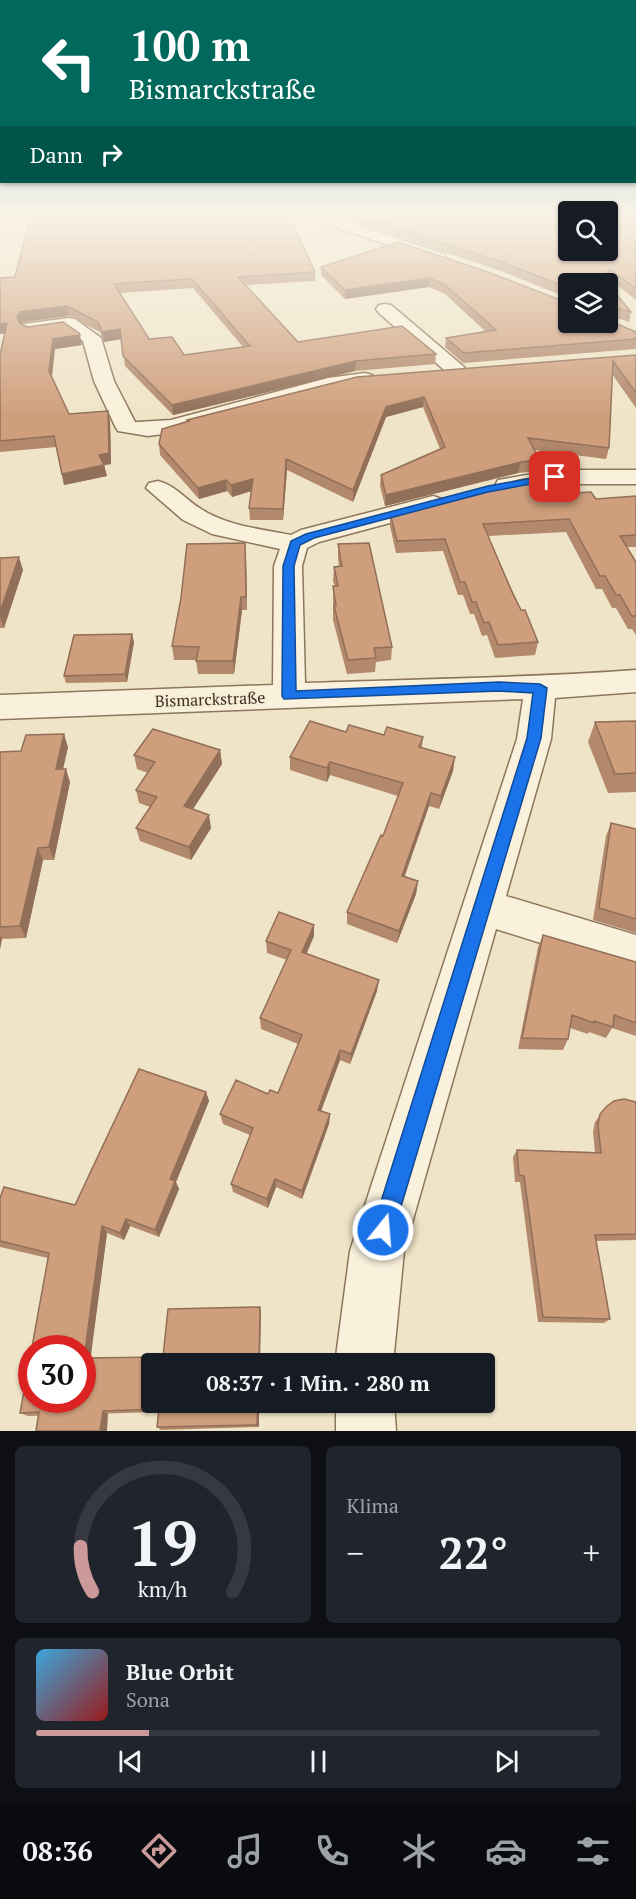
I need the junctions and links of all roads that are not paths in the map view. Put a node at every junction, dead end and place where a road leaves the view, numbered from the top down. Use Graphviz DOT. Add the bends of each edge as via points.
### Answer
graph roads {
  1 [pos="385,309"];
  2 [pos="30,328"];
  3 [pos="480,369"];
  4 [pos="457,371"];
  5 [pos="434,373"];
  6 [pos="389,377"];
  7 [pos="636,477"];
  8 [pos="158,488"];
  9 [pos="488,489"];
  10 [pos="454,499"];
  11 [pos="295,544"];
  12 [pos="636,681"];
  13 [pos="540,688"];
  14 [pos="289,696"];
  15 [pos="0,707"];
  16 [pos="484,907"];
  17 [pos="636,954"];
  18 [pos="365,1353"];
  19 [pos="365,1413"];
  20 [pos="366,1431"];
  1 -- 4 [label="street"];
  2 -- 6 [label="street" via="69,323 92,339 104,381 126,426 140,430 318,387"];
  3 -- 4 [label="street"];
  4 -- 5 [label="street"];
  7 -- 9 [label="street" via="555,477"];
  8 -- 11 [label="street" via="192,515 221,528"];
  10 -- 11 [label="street" via="310,536"];
  11 -- 14 [label="street" via="288,566"];
  12 -- 13 [label="street, Bismarckstraße"];
  13 -- 14 [label="street, Bismarckstraße"];
  13 -- 16 [label="street" via="534,738"];
  14 -- 15 [label="street, Bismarckstraße"];
  16 -- 17 [label="street"];
  16 -- 18 [label="street" via="377,1251"];
  19 -- 20 [label="street"];
}
